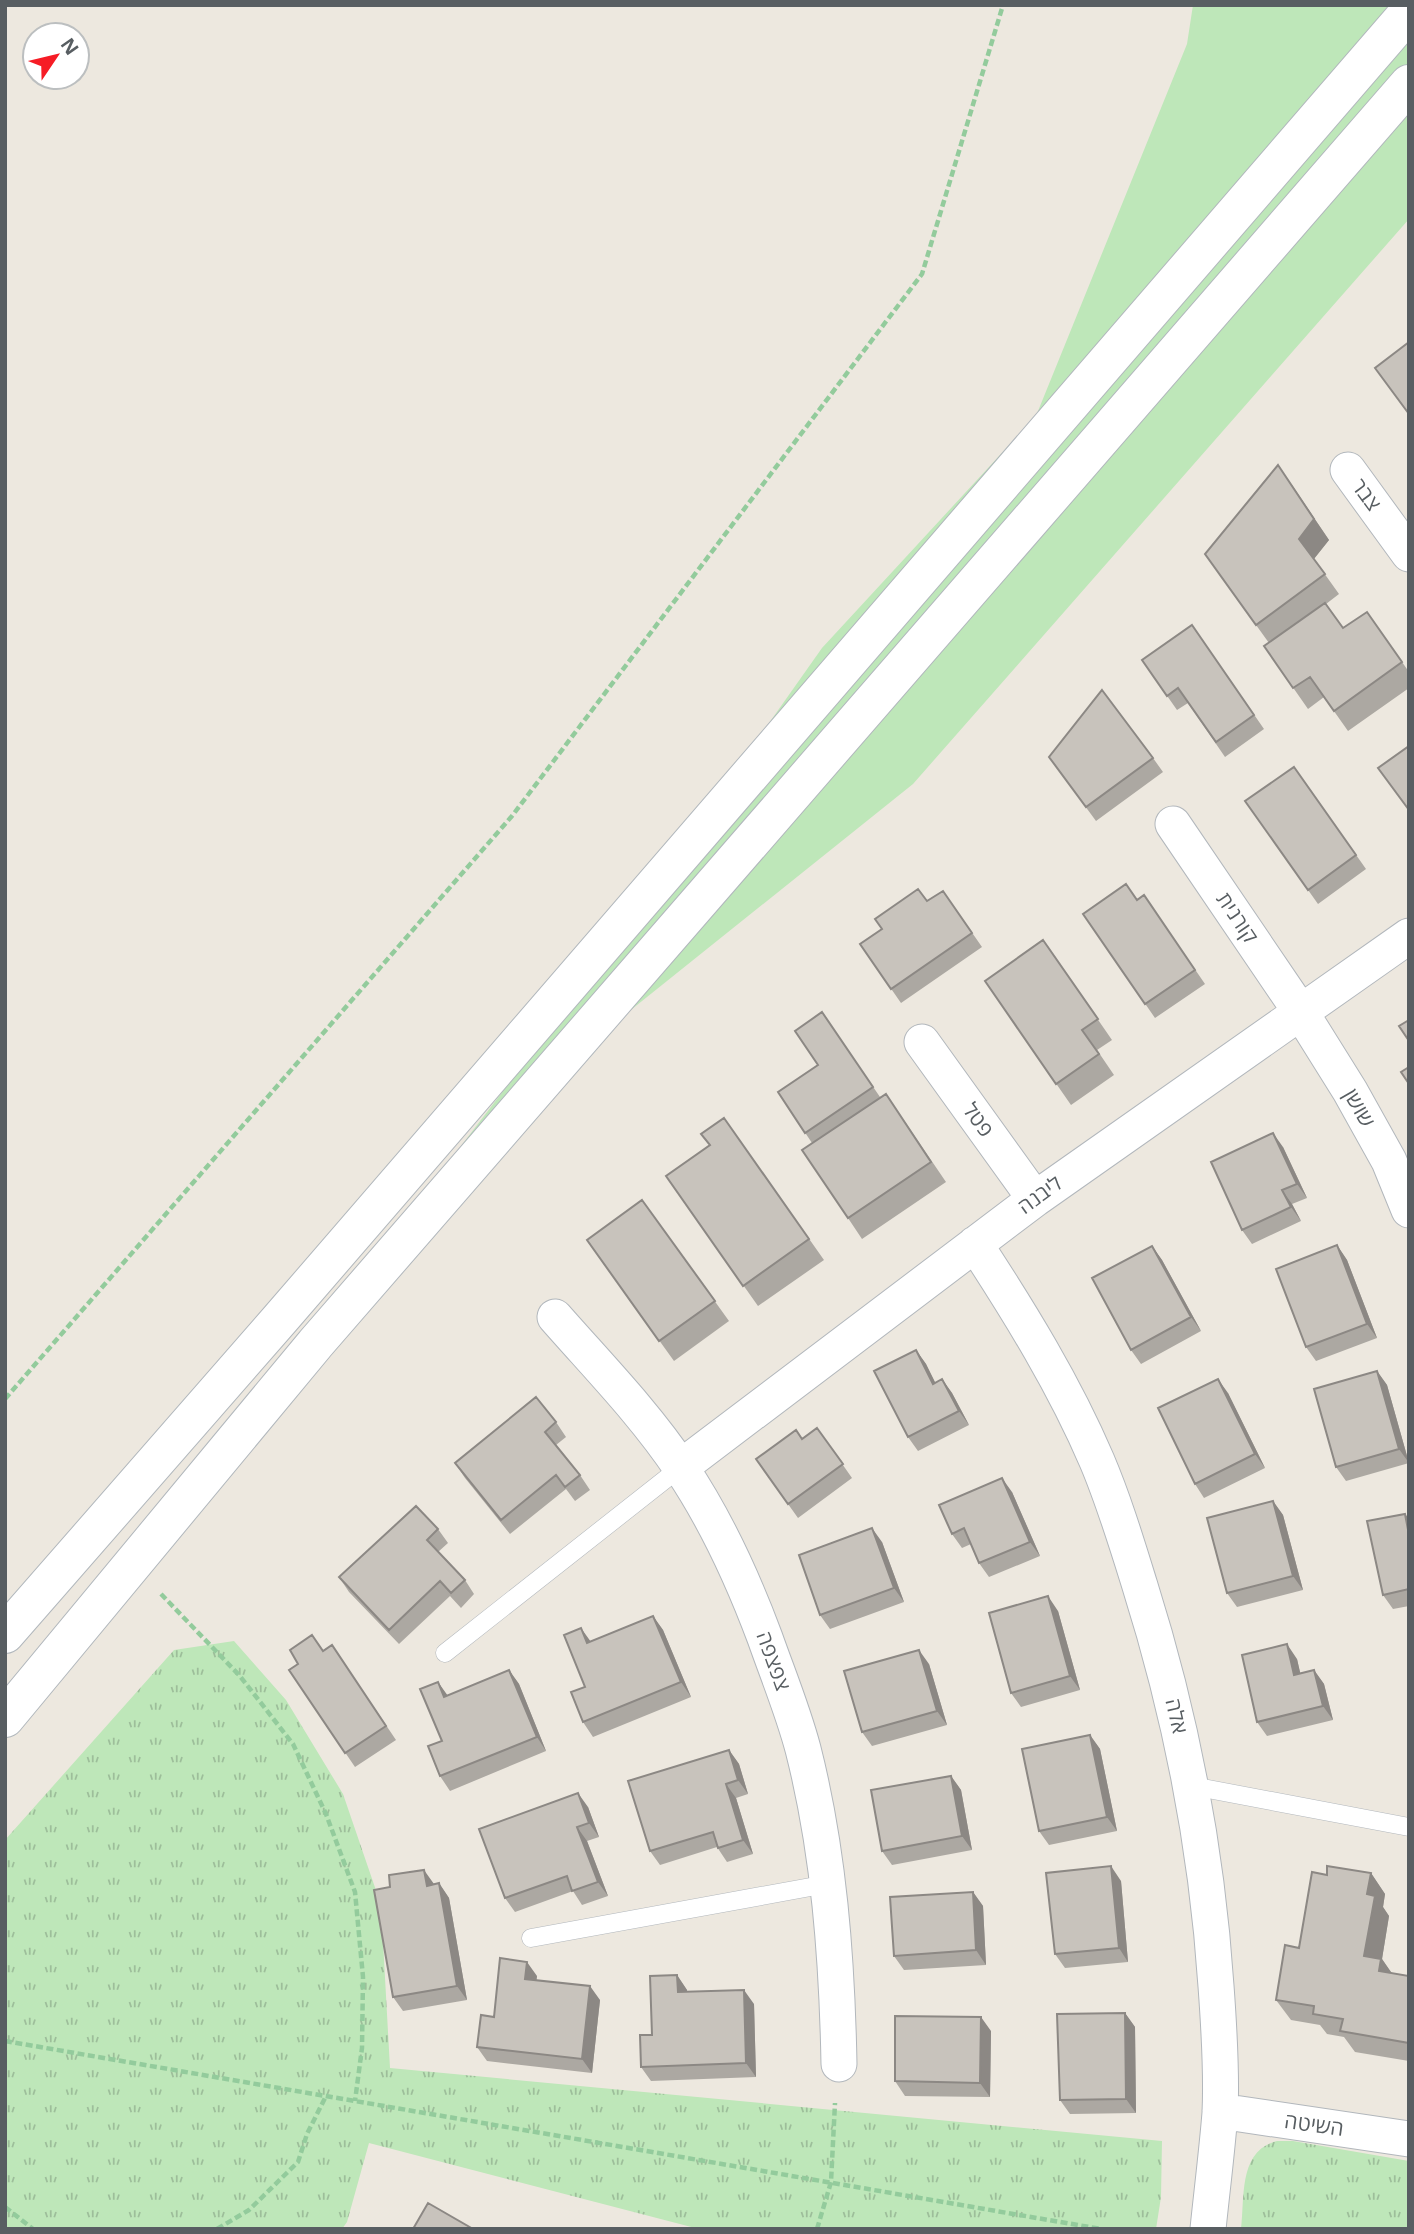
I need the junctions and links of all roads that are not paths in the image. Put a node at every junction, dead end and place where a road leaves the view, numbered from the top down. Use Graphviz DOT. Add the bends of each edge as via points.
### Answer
graph roads {
  1 [pos="1409,12"];
  2 [pos="1409,84"];
  3 [pos="1348,470"];
  4 [pos="1409,554"];
  5 [pos="1173,824"];
  6 [pos="1409,936"];
  7 [pos="1300,1011"];
  8 [pos="922,1042"];
  9 [pos="1035,1199"];
  10 [pos="1409,1210"];
  11 [pos="975,1244"];
  12 [pos="555,1317"];
  13 [pos="681,1468"];
  14 [pos="5,1634"];
  15 [pos="444,1653"];
  16 [pos="5,1718"];
  17 [pos="1192,1786"];
  18 [pos="1409,1827"];
  19 [pos="828,1884"];
  20 [pos="531,1938"];
  21 [pos="839,2064"];
  22 [pos="1220,2111"];
  23 [pos="1409,2139"];
  24 [pos="1208,2229"];
  1 -- 14 [label="main road"];
  2 -- 16 [label="main road" via="315,1344"];
  3 -- 4 [label="street, צבר"];
  5 -- 7 [label="street, קורנית"];
  6 -- 7 [label="street, ליבנה"];
  7 -- 9 [label="street, ליבנה"];
  7 -- 10 [label="street, שושן" via="1389,1161"];
  8 -- 9 [label="street, פטל"];
  9 -- 11 [label="street, ליבנה"];
  11 -- 13 [label="street, ליבנה"];
  11 -- 17 [label="street, אלה" via="1022,1315 1096,1461 1157,1642"];
  12 -- 13 [label="street, צפצפה"];
  13 -- 15 [label="lane"];
  13 -- 19 [label="street, צפצפה" via="733,1558 782,1685 802,1747"];
  17 -- 18 [label="lane"];
  17 -- 22 [label="street, אלה" via="1213,1930"];
  19 -- 20 [label="lane"];
  19 -- 21 [label="street, צפצפה"];
  22 -- 23 [label="street, השיטה"];
  22 -- 24 [label="street, אלה"];
}
